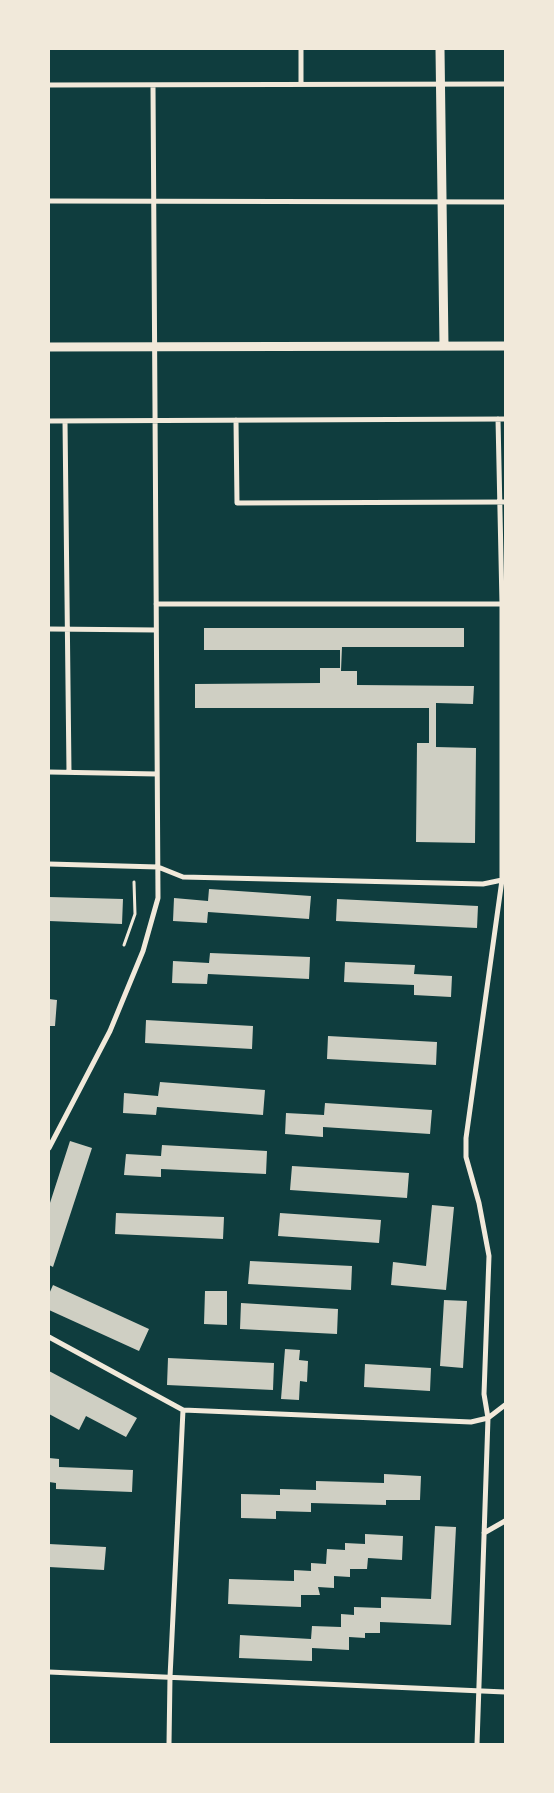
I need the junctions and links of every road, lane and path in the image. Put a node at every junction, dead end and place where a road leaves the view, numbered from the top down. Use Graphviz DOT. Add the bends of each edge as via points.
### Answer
graph roads {
  1 [pos="301,49"];
  2 [pos="440,49"];
  3 [pos="302,84"];
  4 [pos="505,84"];
  5 [pos="49,85"];
  6 [pos="153,85"];
  7 [pos="440,85"];
  8 [pos="49,201"];
  9 [pos="154,202"];
  10 [pos="442,202"];
  11 [pos="505,202"];
  12 [pos="155,346"];
  13 [pos="444,346"];
  14 [pos="505,346"];
  15 [pos="49,347"];
  16 [pos="498,419"];
  17 [pos="505,419"];
  18 [pos="155,420"];
  19 [pos="236,420"];
  20 [pos="49,421"];
  21 [pos="65,421"];
  22 [pos="502,502"];
  23 [pos="156,604"];
  24 [pos="504,604"];
  25 [pos="49,629"];
  26 [pos="67,629"];
  27 [pos="156,630"];
  28 [pos="504,695"];
  29 [pos="49,772"];
  30 [pos="69,772"];
  31 [pos="157,774"];
  32 [pos="503,785"];
  33 [pos="49,864"];
  34 [pos="158,867"];
  35 [pos="502,880"];
  36 [pos="134,882"];
  37 [pos="124,945"];
  38 [pos="49,1148"];
  39 [pos="49,1337"];
  40 [pos="505,1405"];
  41 [pos="183,1410"];
  42 [pos="488,1418"];
  43 [pos="505,1521"];
  44 [pos="484,1533"];
  45 [pos="49,1672"];
  46 [pos="170,1677"];
  47 [pos="479,1690"];
  48 [pos="505,1692"];
  49 [pos="169,1744"];
  50 [pos="477,1744"];
  1 -- 3 [label="street"];
  2 -- 7 [label="street"];
  3 -- 6 [label="street"];
  3 -- 7 [label="street"];
  4 -- 7 [label="street"];
  5 -- 6 [label="street"];
  6 -- 9 [label="street"];
  7 -- 10 [label="street"];
  8 -- 9 [label="street"];
  9 -- 10 [label="street"];
  9 -- 12 [label="street"];
  10 -- 11 [label="street"];
  10 -- 13 [label="street"];
  12 -- 13 [label="street"];
  12 -- 15 [label="street"];
  12 -- 18 [label="street"];
  13 -- 14 [label="street"];
  16 -- 17 [label="street"];
  16 -- 19 [label="street"];
  16 -- 22 [label="street"];
  18 -- 19 [label="street"];
  18 -- 21 [label="street"];
  18 -- 23 [label="street"];
  19 -- 22 [label="street" via="237,502"];
  20 -- 21 [label="street"];
  21 -- 26 [label="street"];
  22 -- 24 [label="street"];
  23 -- 24 [label="street"];
  23 -- 27 [label="street"];
  24 -- 28 [label="street"];
  25 -- 26 [label="street"];
  26 -- 27 [label="street"];
  26 -- 30 [label="street"];
  27 -- 31 [label="street"];
  28 -- 32 [label="street"];
  29 -- 30 [label="street"];
  30 -- 31 [label="street"];
  31 -- 34 [label="street"];
  32 -- 35 [label="street"];
  33 -- 34 [label="street"];
  34 -- 35 [label="street" via="184,877 483,884"];
  34 -- 38 [label="street" via="158,898 143,951 110,1031"];
  35 -- 42 [label="street" via="466,1138 466,1157 489,1256 484,1394"];
  36 -- 37 [label="lane" via="135,914"];
  39 -- 41 [label="street"];
  40 -- 42 [label="street"];
  41 -- 42 [label="street" via="471,1422"];
  41 -- 46 [label="street"];
  42 -- 44 [label="street"];
  43 -- 44 [label="street"];
  44 -- 47 [label="street"];
  45 -- 46 [label="street"];
  46 -- 47 [label="street"];
  46 -- 49 [label="street"];
  47 -- 48 [label="street"];
  47 -- 50 [label="street"];
}
